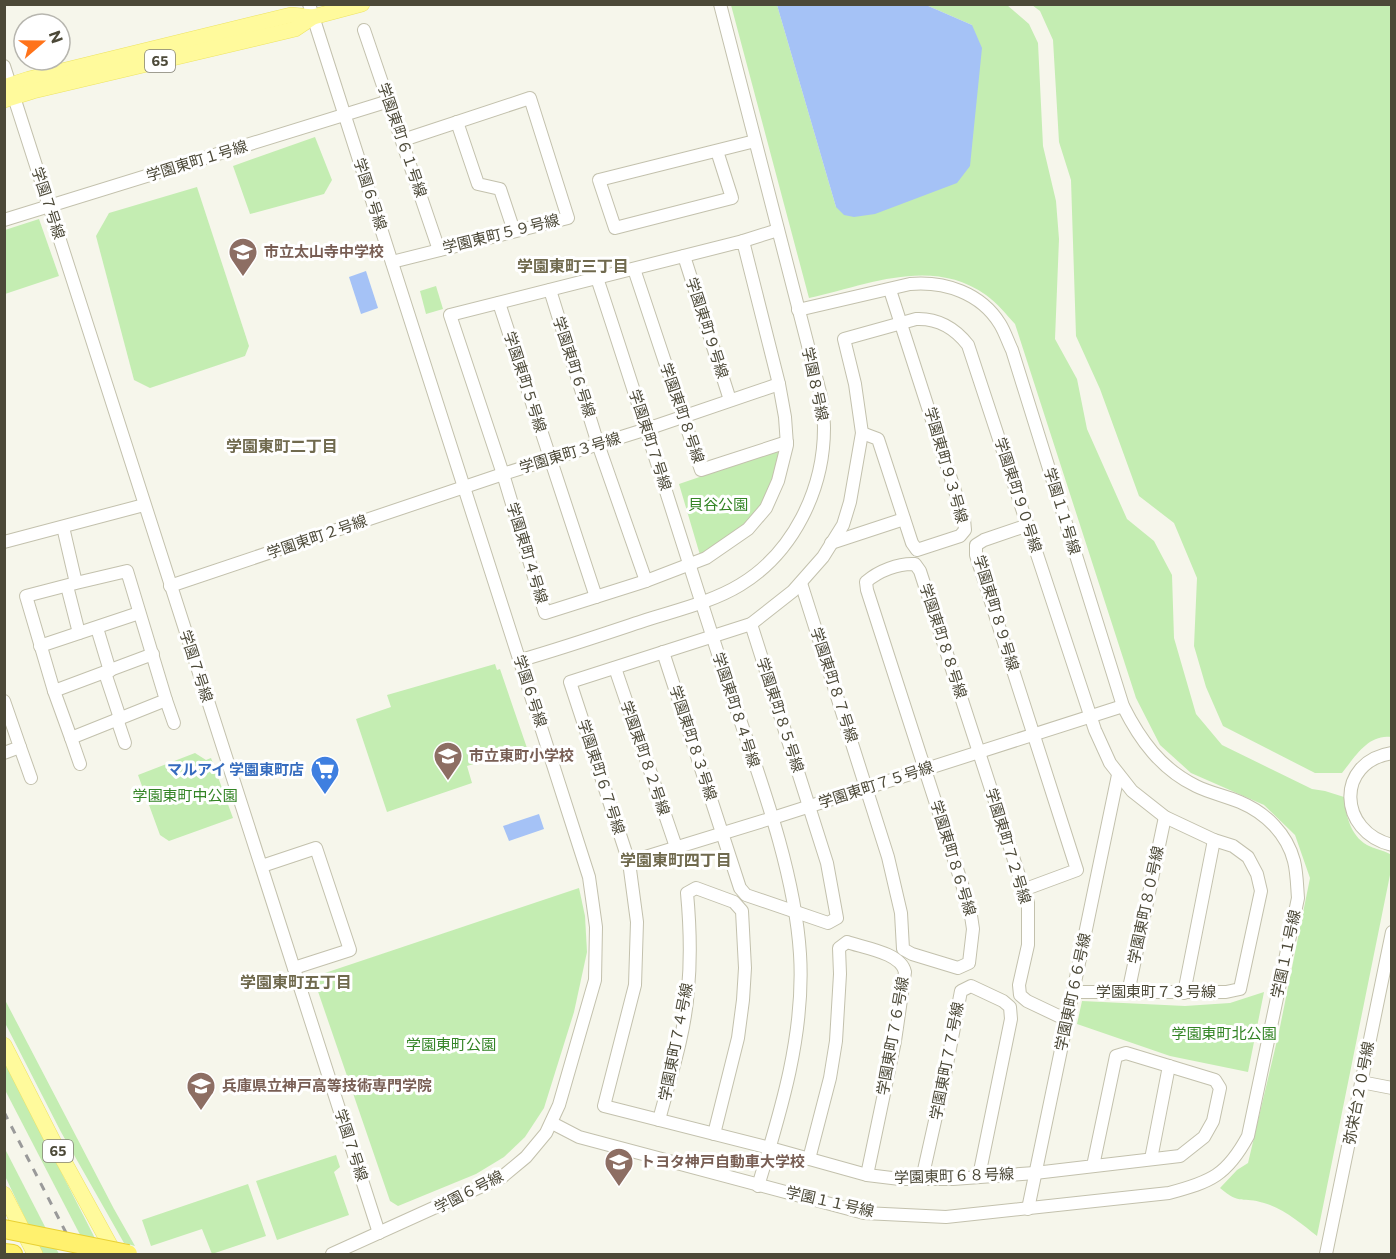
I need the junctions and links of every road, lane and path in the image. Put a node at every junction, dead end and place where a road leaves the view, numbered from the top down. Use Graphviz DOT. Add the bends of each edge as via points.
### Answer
graph roads {
  1 [pos="362,4"];
  2 [pos="720,4"];
  3 [pos="311,11"];
  4 [pos="364,30"];
  5 [pos="4,66"];
  6 [pos="9,93"];
  7 [pos="389,101"];
  8 [pos="345,116"];
  9 [pos="457,122"];
  10 [pos="403,140"];
  11 [pos="755,141"];
  12 [pos="717,151"];
  13 [pos="49,206"];
  14 [pos="4,220"];
  15 [pos="778,230"];
  16 [pos="514,231"];
  17 [pos="743,241"];
  18 [pos="439,250"];
  19 [pos="684,256"];
  20 [pos="392,262"];
  21 [pos="634,269"];
  22 [pos="597,278"];
  23 [pos="550,290"];
  24 [pos="890,290"];
  25 [pos="499,303"];
  26 [pos="798,310"];
  27 [pos="902,323"];
  28 [pos="779,384"];
  29 [pos="730,400"];
  30 [pos="682,417"];
  31 [pos="647,429"];
  32 [pos="862,433"];
  33 [pos="787,442"];
  34 [pos="598,444"];
  35 [pos="550,459"];
  36 [pos="503,474"];
  37 [pos="464,488"];
  38 [pos="144,506"];
  39 [pos="904,519"];
  40 [pos="1028,525"];
  41 [pos="63,527"];
  42 [pos="4,542"];
  43 [pos="831,543"];
  44 [pos="690,566"];
  45 [pos="646,581"];
  46 [pos="801,584"];
  47 [pos="71,585"];
  48 [pos="170,586"];
  49 [pos="596,597"];
  50 [pos="701,602"];
  51 [pos="139,613"];
  52 [pos="751,624"];
  53 [pos="97,628"];
  54 [pos="79,633"];
  55 [pos="716,635"];
  56 [pos="40,646"];
  57 [pos="663,652"];
  58 [pos="153,654"];
  59 [pos="520,660"];
  60 [pos="615,668"];
  61 [pos="108,672"];
  62 [pos="54,692"];
  63 [pos="166,700"];
  64 [pos="5,703"];
  65 [pos="1123,706"];
  66 [pos="1090,716"];
  67 [pos="119,718"];
  68 [pos="174,723"];
  69 [pos="1033,734"];
  70 [pos="71,738"];
  71 [pos="125,743"];
  72 [pos="20,747"];
  73 [pos="979,752"];
  74 [pos="4,753"];
  75 [pos="1392,753"];
  76 [pos="80,764"];
  77 [pos="926,769"];
  78 [pos="1118,775"];
  79 [pos="31,778"];
  80 [pos="867,787"];
  81 [pos="809,806"];
  82 [pos="1165,817"];
  83 [pos="772,818"];
  84 [pos="723,833"];
  85 [pos="1214,840"];
  86 [pos="1392,844"];
  87 [pos="676,848"];
  88 [pos="629,862"];
  89 [pos="262,866"];
  90 [pos="1023,890"];
  91 [pos="796,912"];
  92 [pos="1392,932"];
  93 [pos="294,968"];
  94 [pos="1073,992"];
  95 [pos="1128,993"];
  96 [pos="1184,993"];
  97 [pos="1067,1020"];
  98 [pos="4,1045"];
  99 [pos="1169,1066"];
  100 [pos="1361,1082"];
  101 [pos="1392,1088"];
  102 [pos="659,1120"];
  103 [pos="552,1124"];
  104 [pos="714,1134"];
  105 [pos="770,1148"];
  106 [pos="809,1159"];
  107 [pos="1151,1159"];
  108 [pos="1093,1166"];
  109 [pos="1035,1173"];
  110 [pos="867,1175"];
  111 [pos="979,1176"];
  112 [pos="922,1179"];
  113 [pos="758,1186"];
  114 [pos="4,1194"];
  115 [pos="1028,1209"];
  116 [pos="4,1229"];
  117 [pos="379,1233"];
  118 [pos="4,1253"];
  119 [pos="13,1254"];
  120 [pos="34,1254"];
  121 [pos="115,1254"];
  122 [pos="128,1254"];
  123 [pos="332,1254"];
  124 [pos="1326,1254"];
  1 -- 3 [label="main road, 65"];
  2 -- 11 [label="street, 学園８号線"];
  3 -- 6 [label="main road, 65" via="295,29 33,91"];
  3 -- 8 [label="street, 学園６号線"];
  4 -- 7 [label="street, 学園東町６１号線" via="374,41"];
  5 -- 6 [label="street, 学園７号線"];
  6 -- 13 [label="street, 学園７号線"];
  7 -- 8 [label="street, 学園東町１号線"];
  7 -- 10 [label="street, 学園東町６１号線"];
  8 -- 13 [label="street, 学園東町１号線"];
  8 -- 20 [label="street, 学園６号線"];
  9 -- 10 [label="street, 学園東町５９号線"];
  9 -- 16 [label="street" via="478,184 500,189"];
  9 -- 16 [label="street, 学園東町５９号線" via="530,98 568,218"];
  10 -- 18 [label="street, 学園東町６１号線"];
  11 -- 12 [label="street"];
  11 -- 15 [label="street, 学園８号線"];
  12 -- 12 [label="street" via="599,180 615,228 732,198"];
  13 -- 14 [label="street, 学園東町１号線"];
  13 -- 38 [label="street, 学園７号線"];
  15 -- 17 [label="street, 学園東町４号線"];
  15 -- 26 [label="street, 学園８号線"];
  16 -- 18 [label="street, 学園東町５９号線"];
  17 -- 19 [label="street, 学園東町４号線"];
  17 -- 28 [label="street, 学園東町４号線"];
  18 -- 20 [label="street, 学園東町５９号線"];
  19 -- 21 [label="street, 学園東町４号線"];
  19 -- 29 [label="street, 学園東町９号線"];
  20 -- 37 [label="street, 学園６号線"];
  21 -- 22 [label="street, 学園東町４号線"];
  21 -- 30 [label="street, 学園東町８号線"];
  22 -- 23 [label="street, 学園東町４号線"];
  22 -- 31 [label="street, 学園東町７号線"];
  23 -- 25 [label="street, 学園東町４号線"];
  23 -- 34 [label="street, 学園東町６号線"];
  24 -- 26 [label="street, 学園１１号線"];
  24 -- 27 [label="street, 学園東町９３号線"];
  24 -- 65 [label="street, 学園１１号線" via="924,283 951,287 978,299 1000,324 1012,350"];
  25 -- 35 [label="street, 学園東町５号線"];
  25 -- 36 [label="street, 学園東町４号線" via="450,315"];
  26 -- 50 [label="street, 学園８号線" via="821,396 824,428 819,473 810,504 792,535 766,566 739,586"];
  27 -- 32 [label="street, 学園東町９０号線" via="843,339"];
  27 -- 39 [label="street, 学園東町９３号線" via="965,530 960,536 917,550"];
  27 -- 40 [label="street, 学園東町９０号線" via="927,319 940,323 968,345"];
  28 -- 29 [label="street, 学園東町３号線"];
  28 -- 33 [label="street, 学園東町４号線"];
  29 -- 30 [label="street, 学園東町３号線"];
  30 -- 31 [label="street, 学園東町３号線"];
  30 -- 33 [label="street, 学園東町８号線" via="701,470"];
  31 -- 34 [label="street, 学園東町３号線"];
  31 -- 44 [label="street, 学園東町７号線"];
  32 -- 39 [label="street, 学園東町９３号線" via="878,439"];
  32 -- 43 [label="street, 学園東町６７号線" via="850,502 843,525"];
  33 -- 44 [label="street, 学園東町４号線" via="778,481 766,508 729,544"];
  34 -- 35 [label="street, 学園東町３号線"];
  34 -- 45 [label="street, 学園東町６号線"];
  35 -- 36 [label="street, 学園東町３号線"];
  35 -- 49 [label="street, 学園東町５号線"];
  36 -- 37 [label="street, 学園東町３号線"];
  36 -- 49 [label="street, 学園東町４号線" via="545,613"];
  37 -- 48 [label="street, 学園東町２号線"];
  37 -- 59 [label="street, 学園６号線"];
  38 -- 41 [label="street"];
  38 -- 48 [label="street, 学園７号線"];
  39 -- 43 [label="street"];
  40 -- 66 [label="street, 学園東町９０号線"];
  40 -- 69 [label="street, 学園東町８９号線" via="984,540 976,545 976,555"];
  41 -- 42 [label="street"];
  41 -- 47 [label="street"];
  43 -- 46 [label="street, 学園東町６７号線"];
  44 -- 45 [label="street, 学園東町４号線"];
  44 -- 50 [label="street, 学園東町７号線"];
  45 -- 49 [label="street, 学園東町４号線"];
  46 -- 52 [label="street, 学園東町６７号線"];
  46 -- 80 [label="street, 学園東町８７号線"];
  47 -- 51 [label="street" via="127,571"];
  47 -- 54 [label="street"];
  47 -- 56 [label="street" via="26,596"];
  48 -- 89 [label="street, 学園７号線"];
  50 -- 55 [label="street, 学園東町８４号線"];
  50 -- 59 [label="street, 学園８号線"];
  51 -- 53 [label="street"];
  51 -- 58 [label="street"];
  52 -- 55 [label="street, 学園東町６７号線"];
  52 -- 81 [label="street, 学園東町８５号線"];
  53 -- 54 [label="street"];
  53 -- 61 [label="street"];
  54 -- 56 [label="street"];
  55 -- 57 [label="street, 学園東町６７号線"];
  55 -- 83 [label="street, 学園東町８４号線"];
  56 -- 62 [label="street"];
  57 -- 60 [label="street, 学園東町６７号線"];
  57 -- 84 [label="street, 学園東町８３号線"];
  58 -- 61 [label="street"];
  58 -- 63 [label="street"];
  59 -- 103 [label="street, 学園６号線" via="589,877 596,927 595,980"];
  60 -- 87 [label="street, 学園東町８２号線"];
  60 -- 88 [label="street, 学園東町６７号線" via="570,682"];
  61 -- 62 [label="street"];
  61 -- 67 [label="street"];
  62 -- 70 [label="street"];
  63 -- 67 [label="street"];
  63 -- 68 [label="street"];
  64 -- 72 [label="street"];
  65 -- 66 [label="street, 学園東町７５号線"];
  65 -- 115 [label="street, 学園１１号線" via="1151,753 1170,770 1196,786 1241,802 1266,816 1285,838 1294,862 1298,898 1248,1136 1237,1157 1217,1176 1169,1193"];
  66 -- 69 [label="street, 学園東町７５号線"];
  66 -- 78 [label="street, 学園東町７３号線"];
  67 -- 70 [label="street"];
  67 -- 71 [label="street"];
  69 -- 73 [label="street, 学園東町７５号線"];
  69 -- 90 [label="street" via="1077,870"];
  70 -- 76 [label="street"];
  72 -- 74 [label="street"];
  72 -- 79 [label="street"];
  73 -- 77 [label="street, 学園東町７５号線"];
  73 -- 77 [label="street, 学園東町８８号線" via="920,571 915,564 906,564 866,582"];
  73 -- 90 [label="street, 学園東町７２号線"];
  75 -- 86 [label="street" via="1368,760 1358,770 1350,794 1356,821 1366,833"];
  77 -- 80 [label="street, 学園東町７５号線"];
  77 -- 80 [label="street, 学園東町８６号線" via="970,909 973,928 969,963 958,968 903,948 901,913"];
  78 -- 82 [label="street, 学園東町７３号線"];
  78 -- 94 [label="street, 学園東町６６号線"];
  80 -- 81 [label="street, 学園東町７５号線"];
  81 -- 83 [label="street, 学園東町７５号線"];
  81 -- 91 [label="street, 学園東町８５号線" via="827,863 837,918 828,923"];
  82 -- 85 [label="street, 学園東町７３号線"];
  82 -- 95 [label="street, 学園東町８０号線"];
  83 -- 84 [label="street, 学園東町７５号線"];
  83 -- 91 [label="street, 学園東町８４号線"];
  84 -- 87 [label="street, 学園東町７５号線"];
  84 -- 91 [label="street, 学園東町８３号線" via="740,888 746,895"];
  85 -- 96 [label="street"];
  85 -- 96 [label="street, 学園東町７３号線" via="1233,846 1248,857 1261,891 1240,989"];
  87 -- 88 [label="street, 学園東町７５号線"];
  88 -- 102 [label="street, 学園東町６７号線" via="637,922 635,985 604,1106"];
  89 -- 93 [label="street, 学園７号線"];
  89 -- 93 [label="street" via="316,848 350,950"];
  90 -- 97 [label="street, 学園東町７２号線" via="1029,922 1020,995"];
  91 -- 105 [label="street, 学園東町８４号線" via="800,955 795,1046"];
  92 -- 100 [label="street, 弥栄台２０号線"];
  93 -- 117 [label="street, 学園７号線"];
  94 -- 95 [label="street, 学園東町７３号線"];
  94 -- 97 [label="street, 学園東町６６号線"];
  95 -- 96 [label="street, 学園東町７３号線"];
  97 -- 109 [label="street, 学園東町６６号線"];
  98 -- 121 [label="main road, 65"];
  99 -- 107 [label="street"];
  99 -- 107 [label="street, 学園東町６８号線" via="1215,1080 1220,1088 1213,1121 1204,1137 1180,1156"];
  99 -- 108 [label="street" via="1126,1053 1116,1056"];
  100 -- 101 [label="street"];
  100 -- 124 [label="street, 弥栄台２０号線"];
  102 -- 104 [label="street, 学園東町６７号線"];
  102 -- 104 [label="street, 学園東町７４号線" via="687,1003 687,893 696,888 734,902 742,911 745,969 738,1038"];
  103 -- 113 [label="street, 学園１１号線" via="579,1137"];
  103 -- 117 [label="street, 学園６号線" via="526,1157 502,1177"];
  104 -- 105 [label="street, 学園東町６７号線"];
  105 -- 106 [label="street, 学園東町６８号線"];
  105 -- 113 [label="street, 学園東町８４号線"];
  106 -- 110 [label="street, 学園東町６８号線"];
  106 -- 110 [label="street, 学園東町７６号線" via="830,1078 839,1002 839,948 847,942 896,958 905,972"];
  107 -- 108 [label="street, 学園東町６８号線"];
  108 -- 109 [label="street, 学園東町６８号線"];
  109 -- 111 [label="street, 学園東町６８号線"];
  109 -- 115 [label="street, 学園東町６６号線"];
  110 -- 112 [label="street, 学園東町６８号線"];
  111 -- 112 [label="street, 学園東町６８号線"];
  111 -- 112 [label="street, 学園東町７７号線" via="1011,1019 1010,1007 1003,1001 971,986 961,991"];
  113 -- 115 [label="street, 学園１１号線" via="864,1213 946,1216"];
  114 -- 120 [label="main road"];
  116 -- 122 [label="highway, bridge"];
  117 -- 123 [label="street, 学園６号線"];
  118 -- 119 [label="highway"];
}
